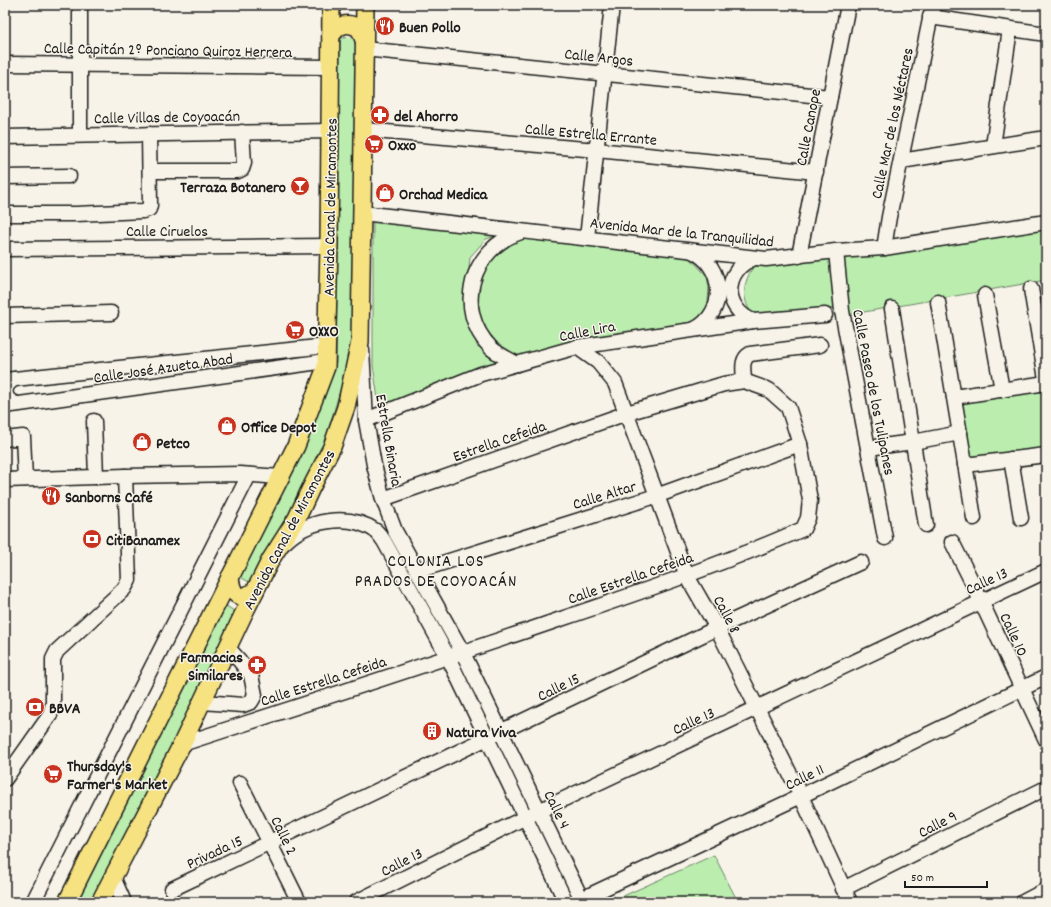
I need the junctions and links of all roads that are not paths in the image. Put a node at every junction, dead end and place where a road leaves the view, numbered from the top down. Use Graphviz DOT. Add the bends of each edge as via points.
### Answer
graph roads {
  1 [pos="80,5"];
  2 [pos="331,5"];
  3 [pos="364,5"];
  4 [pos="612,5"];
  5 [pos="844,5"];
  6 [pos="932,11"];
  7 [pos="1010,29"];
  8 [pos="1046,34"];
  9 [pos="331,36"];
  10 [pos="364,45"];
  11 [pos="5,64"];
  12 [pos="80,65"];
  13 [pos="331,68"];
  14 [pos="605,74"];
  15 [pos="830,97"];
  16 [pos="363,130"];
  17 [pos="330,131"];
  18 [pos="242,132"];
  19 [pos="149,134"];
  20 [pos="80,135"];
  21 [pos="5,137"];
  22 [pos="1046,138"];
  23 [pos="993,146"];
  24 [pos="597,150"];
  25 [pos="901,161"];
  26 [pos="150,171"];
  27 [pos="816,172"];
  28 [pos="69,176"];
  29 [pos="5,177"];
  30 [pos="362,213"];
  31 [pos="5,214"];
  32 [pos="1046,222"];
  33 [pos="523,231"];
  34 [pos="587,238"];
  35 [pos="329,246"];
  36 [pos="884,248"];
  37 [pos="5,249"];
  38 [pos="688,249"];
  39 [pos="836,251"];
  40 [pos="799,256"];
  41 [pos="755,258"];
  42 [pos="1031,289"];
  43 [pos="985,296"];
  44 [pos="938,302"];
  45 [pos="892,309"];
  46 [pos="111,313"];
  47 [pos="825,315"];
  48 [pos="5,316"];
  49 [pos="753,321"];
  50 [pos="693,330"];
  51 [pos="360,342"];
  52 [pos="820,346"];
  53 [pos="577,347"];
  54 [pos="326,353"];
  55 [pos="517,364"];
  56 [pos="10,379"];
  57 [pos="1046,379"];
  58 [pos="744,381"];
  59 [pos="1046,384"];
  60 [pos="1002,390"];
  61 [pos="954,397"];
  62 [pos="12,405"];
  63 [pos="627,413"];
  64 [pos="366,420"];
  65 [pos="94,421"];
  66 [pos="960,433"];
  67 [pos="5,439"];
  68 [pos="913,442"];
  69 [pos="800,444"];
  70 [pos="868,448"];
  71 [pos="1046,455"];
  72 [pos="1012,459"];
  73 [pos="965,465"];
  74 [pos="249,475"];
  75 [pos="96,476"];
  76 [pos="126,476"];
  77 [pos="281,478"];
  78 [pos="25,479"];
  79 [pos="5,480"];
  80 [pos="656,496"];
  81 [pos="383,498"];
  82 [pos="974,518"];
  83 [pos="1022,518"];
  84 [pos="392,524"];
  85 [pos="926,525"];
  86 [pos="377,532"];
  87 [pos="885,538"];
  88 [pos="952,542"];
  89 [pos="271,559"];
  90 [pos="861,562"];
  91 [pos="417,571"];
  92 [pos="1046,571"];
  93 [pos="687,576"];
  94 [pos="230,577"];
  95 [pos="255,591"];
  96 [pos="981,601"];
  97 [pos="218,602"];
  98 [pos="243,615"];
  99 [pos="717,628"];
  100 [pos="228,648"];
  101 [pos="463,653"];
  102 [pos="448,657"];
  103 [pos="1046,678"];
  104 [pos="1022,688"];
  105 [pos="202,702"];
  106 [pos="757,709"];
  107 [pos="501,732"];
  108 [pos="488,738"];
  109 [pos="1046,740"];
  110 [pos="182,744"];
  111 [pos="5,779"];
  112 [pos="240,783"];
  113 [pos="1046,788"];
  114 [pos="801,796"];
  115 [pos="540,811"];
  116 [pos="526,817"];
  117 [pos="270,843"];
  118 [pos="113,877"];
  119 [pos="172,889"];
  120 [pos="843,889"];
  121 [pos="1046,890"];
  122 [pos="580,901"];
  123 [pos="33,902"];
  124 [pos="67,902"];
  125 [pos="100,902"];
  126 [pos="124,902"];
  127 [pos="299,902"];
  128 [pos="356,902"];
  129 [pos="566,902"];
  130 [pos="850,902"];
  131 [pos="1023,902"];
  1 -- 12 [label="street"];
  2 -- 3 [label="main road" via="338,14 348,17 359,13"];
  2 -- 9 [label="main road, Avenida Canal de Miramontes"];
  3 -- 10 [label="main road, Avenida Canal de Miramontes"];
  4 -- 14 [label="street"];
  5 -- 15 [label="street, Calle Canope"];
  6 -- 7 [label="street"];
  6 -- 25 [label="street, Calle Mar de los Néctares"];
  7 -- 8 [label="street"];
  7 -- 23 [label="street"];
  9 -- 10 [label="main road" via="338,26 350,24 360,29"];
  9 -- 13 [label="main road, Avenida Canal de Miramontes"];
  10 -- 14 [label="street, Calle Argos"];
  10 -- 16 [label="main road, Avenida Canal de Miramontes"];
  11 -- 12 [label="street, Calle Capitán 2º Ponciano Quiroz Herrera"];
  12 -- 13 [label="street, Calle Capitán 2º Ponciano Quiroz Herrera"];
  12 -- 20 [label="street"];
  13 -- 17 [label="main road, Avenida Canal de Miramontes"];
  14 -- 15 [label="street, Calle Argos"];
  14 -- 24 [label="street"];
  15 -- 27 [label="street, Calle Canope"];
  16 -- 24 [label="street, Calle Estrella Errante"];
  16 -- 30 [label="main road, Avenida Canal de Miramontes"];
  17 -- 18 [label="street, Calle Villas de Coyoacán"];
  17 -- 35 [label="main road, Avenida Canal de Miramontes"];
  18 -- 19 [label="street, Calle Villas de Coyoacán"];
  18 -- 26 [label="street" via="244,164 238,171"];
  19 -- 20 [label="street, Calle Villas de Coyoacán"];
  19 -- 26 [label="street"];
  20 -- 21 [label="street, Calle Villas de Coyoacán"];
  22 -- 23 [label="street"];
  23 -- 25 [label="street"];
  24 -- 27 [label="street, Calle Estrella Errante"];
  24 -- 34 [label="street"];
  25 -- 36 [label="street, Calle Mar de los Néctares"];
  26 -- 31 [label="street" via="150,205 143,211"];
  27 -- 40 [label="street, Calle Canope"];
  28 -- 29 [label="street"];
  30 -- 33 [label="street, Avenida Mar de la Tranquilidad"];
  30 -- 51 [label="main road, Avenida Canal de Miramontes"];
  32 -- 36 [label="street, Avenida Mar de la Tranquilidad"];
  33 -- 34 [label="street, Avenida Mar de la Tranquilidad"];
  33 -- 55 [label="street" via="505,238 487,253 478,265 471,293 472,313 479,332 496,351"];
  34 -- 38 [label="street, Avenida Mar de la Tranquilidad"];
  35 -- 37 [label="street, Calle Ciruelos"];
  35 -- 54 [label="main road, Avenida Canal de Miramontes"];
  36 -- 39 [label="street, Avenida Mar de la Tranquilidad"];
  38 -- 41 [label="street, Avenida Mar de la Tranquilidad"];
  38 -- 50 [label="street" via="706,261 715,274 718,289 716,304 710,317"];
  39 -- 40 [label="street, Avenida Mar de la Tranquilidad"];
  39 -- 70 [label="street, Calle Paseo de los Tulipanes" via="842,311"];
  40 -- 41 [label="street, Avenida Mar de la Tranquilidad"];
  41 -- 49 [label="street" via="748,260 738,269 730,288 736,308"];
  42 -- 57 [label="street"];
  43 -- 60 [label="street"];
  44 -- 61 [label="street"];
  45 -- 68 [label="street"];
  46 -- 48 [label="street"];
  47 -- 49 [label="street, Calle Lira"];
  49 -- 50 [label="street, Calle Lira"];
  50 -- 53 [label="street, Calle Lira"];
  51 -- 64 [label="street, Estrella Binaria"];
  51 -- 89 [label="main road, Avenida Canal de Miramontes" via="346,407 332,447 297,518"];
  52 -- 58 [label="street" via="750,354 743,362"];
  53 -- 55 [label="street, Calle Lira"];
  53 -- 63 [label="street, Calle 8" via="598,362 615,382"];
  54 -- 56 [label="street, Calle José Azueta Abad"];
  54 -- 62 [label="street, Calle José Azueta Abad"];
  54 -- 77 [label="main road, Avenida Canal de Miramontes" via="326,367"];
  55 -- 64 [label="street, Calle Lira" via="481,374"];
  56 -- 62 [label="street" via="5,390"];
  58 -- 63 [label="street, Calle Estrella Cefeida" via="724,384"];
  58 -- 69 [label="street, Calle Estrella Cefeida" via="769,390 788,407"];
  59 -- 60 [label="street"];
  60 -- 61 [label="street"];
  61 -- 66 [label="street"];
  63 -- 80 [label="street, Calle 8"];
  63 -- 81 [label="street, Estrella Cefeida"];
  64 -- 81 [label="street, Estrella Binaria"];
  65 -- 75 [label="street"];
  66 -- 68 [label="street"];
  66 -- 73 [label="street"];
  67 -- 78 [label="street" via="23,438"];
  68 -- 70 [label="street"];
  68 -- 85 [label="street"];
  69 -- 80 [label="street, Calle Altar"];
  69 -- 93 [label="street, Calle Estrella Cefeida" via="810,500 808,518 803,529"];
  70 -- 87 [label="street, Calle Paseo de los Tulipanes"];
  71 -- 72 [label="street"];
  72 -- 73 [label="street"];
  72 -- 83 [label="street"];
  73 -- 82 [label="street"];
  74 -- 76 [label="street"];
  74 -- 77 [label="street"];
  74 -- 123 [label="street"];
  75 -- 76 [label="street"];
  75 -- 78 [label="street"];
  76 -- 111 [label="street" via="129,580 124,589 57,651 53,659 53,703 50,715"];
  77 -- 94 [label="main road, Avenida Canal de Miramontes"];
  78 -- 79 [label="street"];
  80 -- 91 [label="street, Calle Altar"];
  80 -- 93 [label="street, Calle 8"];
  81 -- 84 [label="street, Estrella Binaria"];
  84 -- 86 [label="street" via="381,522"];
  84 -- 91 [label="street, Estrella Binaria"];
  86 -- 89 [label="street" via="347,521 315,524 294,534"];
  86 -- 102 [label="street"];
  88 -- 96 [label="street, Calle 10"];
  89 -- 95 [label="main road, Avenida Canal de Miramontes"];
  90 -- 99 [label="street, Calle 15"];
  91 -- 101 [label="street, Estrella Binaria"];
  92 -- 96 [label="street, Calle 13"];
  93 -- 99 [label="street, Calle 8"];
  93 -- 101 [label="street, Calle Estrella Cefeida"];
  94 -- 95 [label="main road" via="231,587 237,595 244,597"];
  94 -- 97 [label="main road, Avenida Canal de Miramontes"];
  95 -- 98 [label="main road, Avenida Canal de Miramontes"];
  96 -- 104 [label="street, Calle 10"];
  96 -- 106 [label="street, Calle 13"];
  97 -- 98 [label="main road" via="226,598 234,599 240,603"];
  97 -- 124 [label="main road, Avenida Canal de Miramontes"];
  98 -- 100 [label="main road, Avenida Canal de Miramontes"];
  99 -- 106 [label="street, Calle 8"];
  99 -- 107 [label="street, Calle 15"];
  100 -- 105 [label="main road, Avenida Canal de Miramontes"];
  100 -- 105 [label="street" via="251,675 255,695 251,702 243,705"];
  101 -- 102 [label="street, Calle Estrella Cefeida"];
  101 -- 107 [label="street, Estrella Binaria"];
  102 -- 108 [label="street"];
  102 -- 110 [label="street, Calle Estrella Cefeida"];
  103 -- 104 [label="street, Calle 11"];
  104 -- 109 [label="street, Calle 10"];
  104 -- 114 [label="street, Calle 11"];
  105 -- 110 [label="main road, Avenida Canal de Miramontes"];
  106 -- 114 [label="street, Calle 8"];
  106 -- 115 [label="street, Calle 13"];
  107 -- 108 [label="street, Calle 15"];
  107 -- 115 [label="street, Calle 4"];
  108 -- 116 [label="street, Calle 4"];
  108 -- 117 [label="street, Calle 15"];
  110 -- 118 [label="main road, Avenida Canal de Miramontes"];
  112 -- 117 [label="street, Calle 2"];
  113 -- 120 [label="street, Calle 9"];
  114 -- 120 [label="street, Calle 8"];
  114 -- 122 [label="street, Calle 11"];
  115 -- 116 [label="street, Calle 13"];
  115 -- 122 [label="street, Calle 4"];
  116 -- 128 [label="street, Calle 13"];
  116 -- 129 [label="street, Calle 4"];
  117 -- 119 [label="street, Privada 15"];
  117 -- 127 [label="street, Calle 2"];
  118 -- 125 [label="main road, Avenida Canal de Miramontes"];
  118 -- 126 [label="street"];
  120 -- 130 [label="street, Calle 8"];
  121 -- 131 [label="street"];
}
